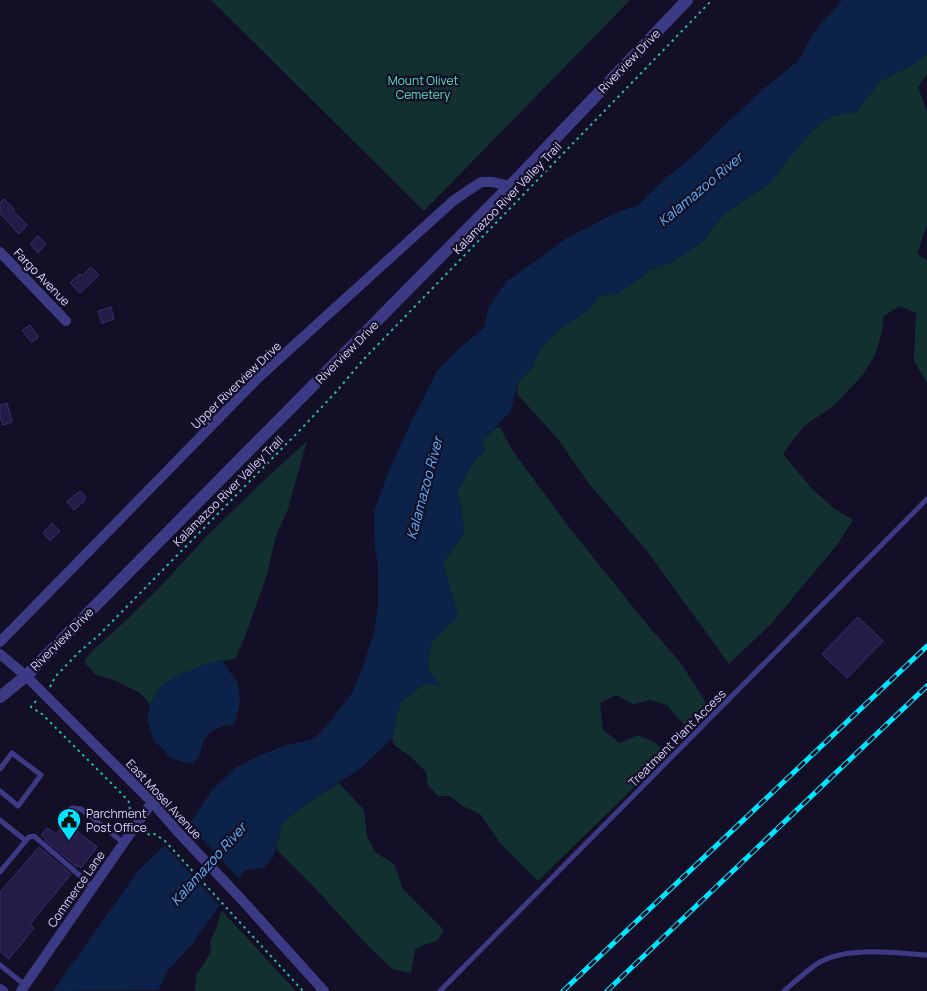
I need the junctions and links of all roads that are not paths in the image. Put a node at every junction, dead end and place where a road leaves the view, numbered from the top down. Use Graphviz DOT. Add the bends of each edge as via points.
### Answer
graph roads {
  1 [pos="687,0"];
  2 [pos="510,186"];
  3 [pos="0,252"];
  4 [pos="66,321"];
  5 [pos="927,499"];
  6 [pos="0,642"];
  7 [pos="0,654"];
  8 [pos="26,676"];
  9 [pos="0,696"];
  10 [pos="0,769"];
  11 [pos="0,791"];
  12 [pos="152,802"];
  13 [pos="63,815"];
  14 [pos="0,820"];
  15 [pos="26,840"];
  16 [pos="124,843"];
  17 [pos="0,872"];
  18 [pos="93,887"];
  19 [pos="927,955"];
  20 [pos="0,965"];
  21 [pos="23,988"];
  22 [pos="324,991"];
  23 [pos="440,991"];
  24 [pos="784,991"];
  1 -- 2 [label="street, Riverview Drive"];
  2 -- 6 [label="street, Upper Riverview Drive" via="481,182 453,201 258,378"];
  2 -- 8 [label="street, Riverview Drive"];
  3 -- 4 [label="street, Fargo Avenue"];
  5 -- 23 [label="lane, Treatment Plant Access"];
  7 -- 8 [label="street, East Mosel Avenue"];
  8 -- 9 [label="street, Riverview Drive"];
  8 -- 12 [label="street, East Mosel Avenue"];
  10 -- 11 [label="lane" via="12,753 41,776 18,806"];
  12 -- 16 [label="street, Commerce Lane"];
  12 -- 22 [label="street, East Mosel Avenue"];
  13 -- 16 [label="lane" via="72,808 81,809"];
  14 -- 15 [label="lane"];
  15 -- 17 [label="lane"];
  15 -- 18 [label="lane" via="34,836"];
  16 -- 18 [label="street, Commerce Lane"];
  18 -- 21 [label="street, Commerce Lane"];
  19 -- 24 [label="lane" via="842,954 820,962"];
  20 -- 21 [label="lane"];
}
